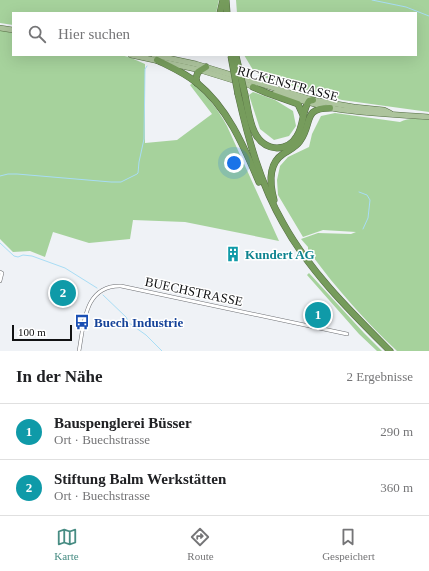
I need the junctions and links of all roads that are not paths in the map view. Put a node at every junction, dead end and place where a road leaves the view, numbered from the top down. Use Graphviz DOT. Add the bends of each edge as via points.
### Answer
graph roads {
  1 [pos="223,0"];
  2 [pos="226,0"];
  3 [pos="220,12"];
  4 [pos="227,12"];
  5 [pos="0,28"];
  6 [pos="12,30"];
  7 [pos="140,56"];
  8 [pos="233,56"];
  9 [pos="233,56"];
  10 [pos="156,58"];
  11 [pos="203,68"];
  12 [pos="197,83"];
  13 [pos="253,87"];
  14 [pos="310,101"];
  15 [pos="330,108"];
  16 [pos="393,114"];
  17 [pos="304,116"];
  18 [pos="429,117"];
  19 [pos="308,122"];
  20 [pos="272,202"];
  21 [pos="278,215"];
  22 [pos="0,272"];
  23 [pos="0,281"];
  24 [pos="348,334"];
  25 [pos="79,351"];
  26 [pos="390,351"];
  1 -- 3 [label="highway"];
  2 -- 4 [label="highway"];
  5 -- 6 [label="main road"];
  7 -- 10 [label="main road, RICKENSTRASSE"];
  8 -- 20 [label="highway, bridge" via="238,94 253,151"];
  9 -- 17 [label="highway, bridge" via="254,132 258,138 267,145 280,148 291,143 298,135"];
  10 -- 11 [label="main road, RICKENSTRASSE"];
  10 -- 12 [label="highway"];
  11 -- 12 [label="highway" via="197,75"];
  11 -- 13 [label="main road, RICKENSTRASSE"];
  11 -- 14 [label="main road, RICKENSTRASSE"];
  12 -- 20 [label="highway" via="213,99 230,123 265,194"];
  13 -- 14 [label="main road, RICKENSTRASSE"];
  13 -- 17 [label="highway" via="298,104"];
  14 -- 15 [label="main road, RICKENSTRASSE"];
  14 -- 16 [label="main road, RICKENSTRASSE" via="384,110"];
  14 -- 17 [label="highway"];
  14 -- 19 [label="highway"];
  15 -- 16 [label="main road, RICKENSTRASSE"];
  15 -- 19 [label="highway" via="315,110"];
  16 -- 18 [label="main road, RICKENSTRASSE"];
  19 -- 21 [label="highway" via="298,144 280,156 273,167 271,188"];
  20 -- 21 [label="highway"];
  21 -- 26 [label="highway" via="317,273 347,308"];
  22 -- 23 [label="street"];
  24 -- 25 [label="street, BUECHSTRASSE" via="112,286 100,291 89,304"];
}
